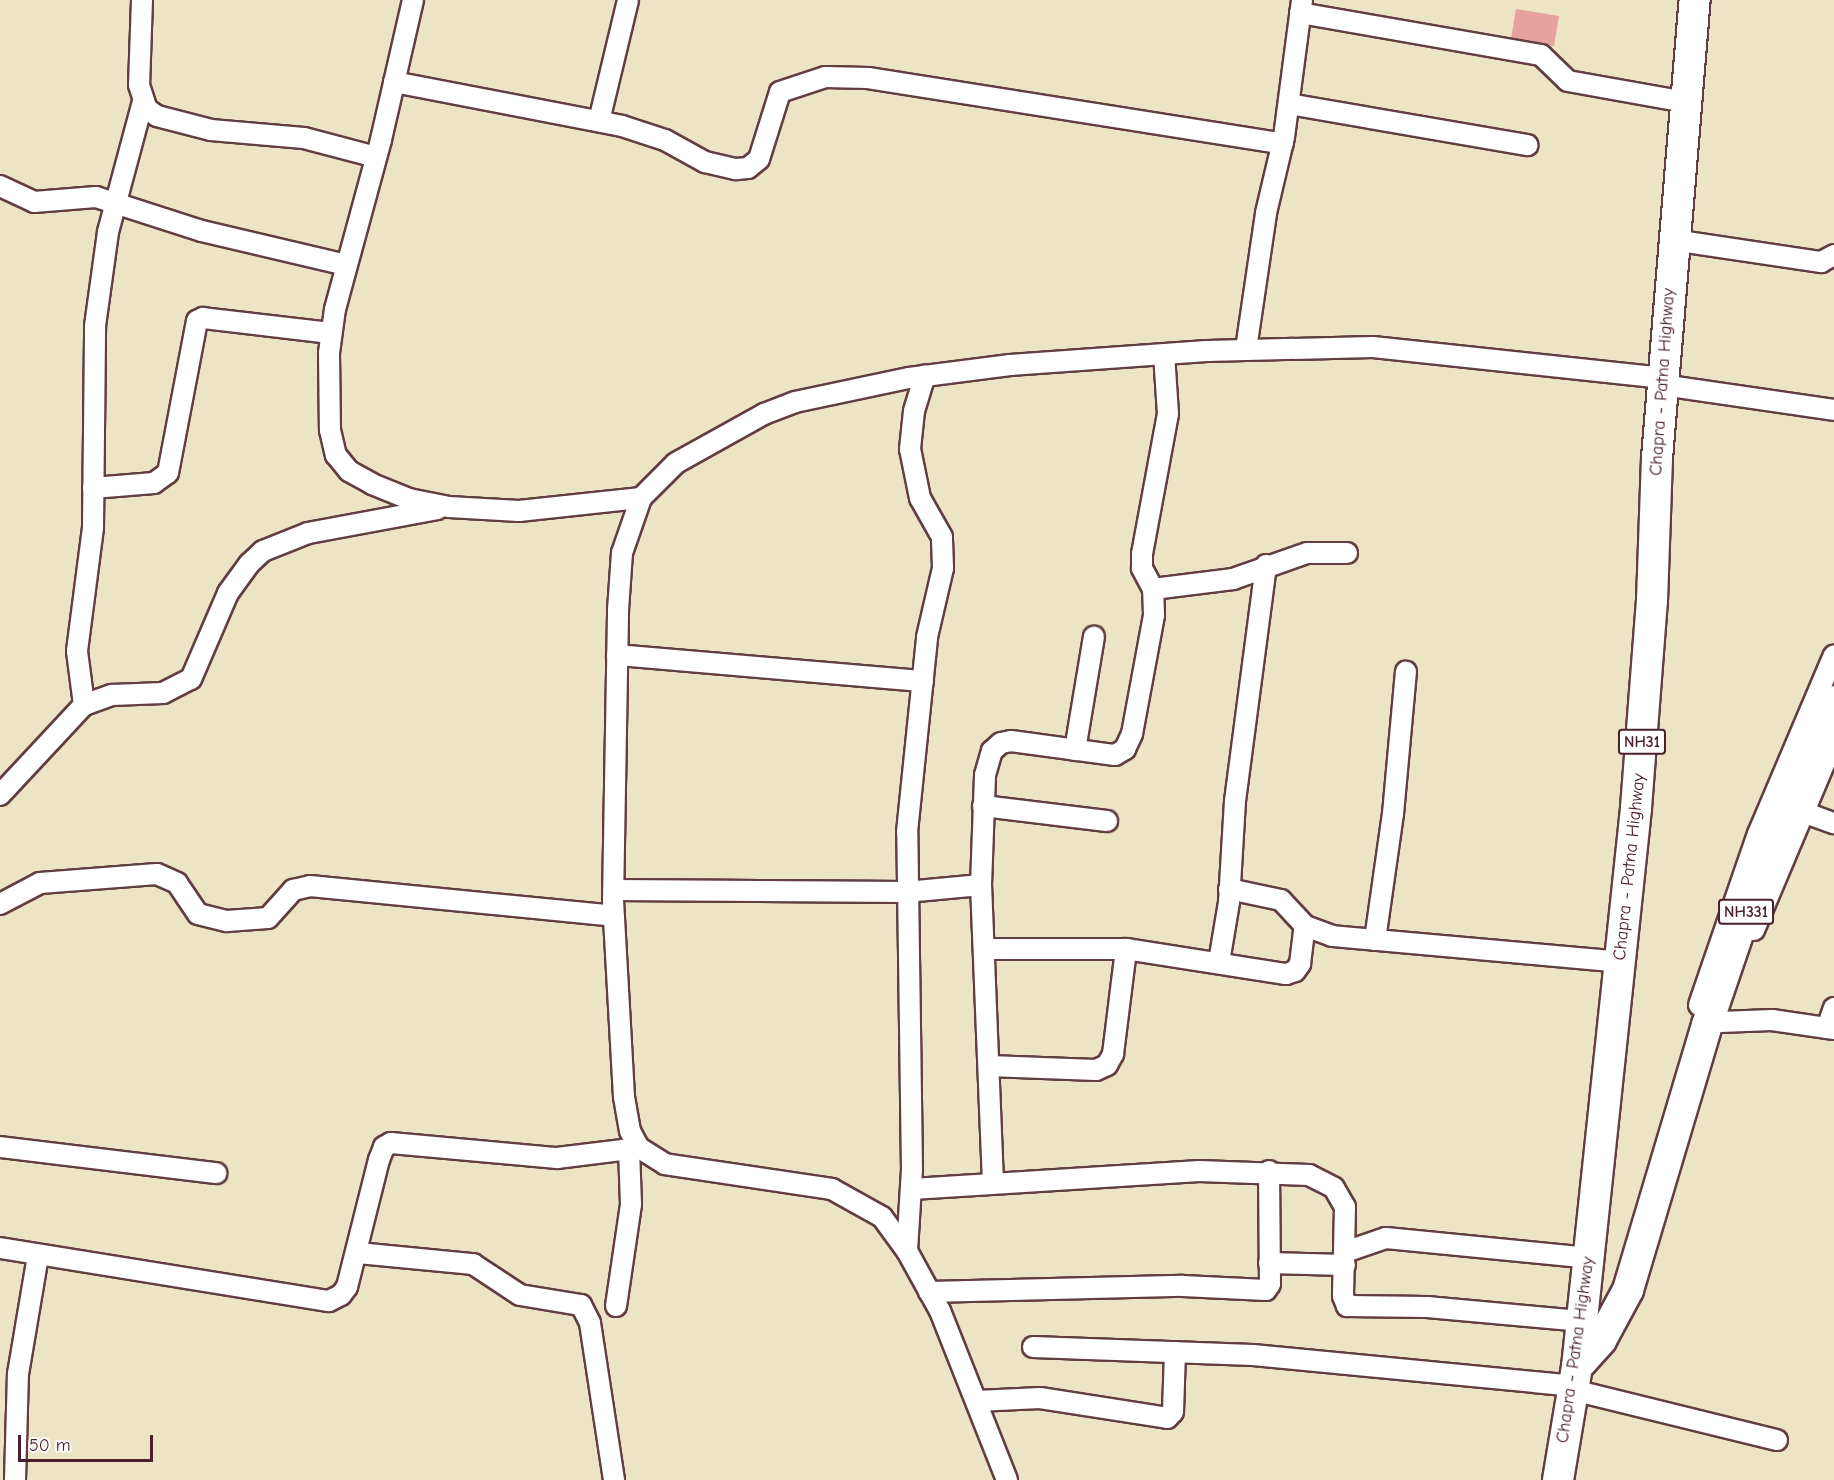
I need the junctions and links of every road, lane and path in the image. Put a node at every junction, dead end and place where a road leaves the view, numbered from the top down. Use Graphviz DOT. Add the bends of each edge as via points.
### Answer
graph roads {
  1 [pos="142,0"];
  2 [pos="413,0"];
  3 [pos="628,0"];
  4 [pos="1695,0"];
  5 [pos="1301,7"];
  6 [pos="394,82"];
  7 [pos="143,101"];
  8 [pos="1686,102"];
  9 [pos="1289,104"];
  10 [pos="599,121"];
  11 [pos="1282,144"];
  12 [pos="1527,145"];
  13 [pos="376,157"];
  14 [pos="0,186"];
  15 [pos="116,203"];
  16 [pos="1673,240"];
  17 [pos="1834,255"];
  18 [pos="346,265"];
  19 [pos="331,333"];
  20 [pos="1246,349"];
  21 [pos="1164,354"];
  22 [pos="925,376"];
  23 [pos="1663,382"];
  24 [pos="1834,410"];
  25 [pos="93,488"];
  26 [pos="641,498"];
  27 [pos="449,507"];
  28 [pos="1347,553"];
  29 [pos="1266,566"];
  30 [pos="1153,590"];
  31 [pos="1094,637"];
  32 [pos="617,655"];
  33 [pos="1834,655"];
  34 [pos="1406,672"];
  35 [pos="923,681"];
  36 [pos="1834,700"];
  37 [pos="84,705"];
  38 [pos="1834,741"];
  39 [pos="1075,750"];
  40 [pos="0,795"];
  41 [pos="983,806"];
  42 [pos="1803,812"];
  43 [pos="1107,820"];
  44 [pos="1834,823"];
  45 [pos="981,885"];
  46 [pos="1229,889"];
  47 [pos="614,890"];
  48 [pos="906,892"];
  49 [pos="0,904"];
  50 [pos="614,916"];
  51 [pos="1305,926"];
  52 [pos="1375,940"];
  53 [pos="984,948"];
  54 [pos="1126,949"];
  55 [pos="1219,962"];
  56 [pos="1621,962"];
  57 [pos="1834,1008"];
  58 [pos="1720,1022"];
  59 [pos="1831,1028"];
  60 [pos="988,1066"];
  61 [pos="0,1147"];
  62 [pos="634,1149"];
  63 [pos="1269,1171"];
  64 [pos="216,1173"];
  65 [pos="993,1183"];
  66 [pos="912,1188"];
  67 [pos="1654,1206"];
  68 [pos="0,1248"];
  69 [pos="907,1251"];
  70 [pos="358,1253"];
  71 [pos="39,1256"];
  72 [pos="1589,1258"];
  73 [pos="1345,1259"];
  74 [pos="1269,1263"];
  75 [pos="929,1292"];
  76 [pos="616,1306"];
  77 [pos="1582,1321"];
  78 [pos="1033,1347"];
  79 [pos="1175,1352"];
  80 [pos="1574,1381"];
  81 [pos="977,1401"];
  82 [pos="1777,1440"];
  83 [pos="15,1480"];
  84 [pos="614,1480"];
  85 [pos="1007,1480"];
  86 [pos="1557,1480"];
  1 -- 7 [label="street" via="138,60"];
  2 -- 6 [label="street"];
  3 -- 10 [label="street"];
  4 -- 8 [label="highway, Chapra - Patna Highway / NH31"];
  5 -- 8 [label="street" via="1541,54 1568,81"];
  5 -- 9 [label="street"];
  6 -- 10 [label="street"];
  6 -- 13 [label="street"];
  7 -- 13 [label="street" via="152,113 174,123 303,138"];
  7 -- 15 [label="street"];
  8 -- 16 [label="highway, Chapra - Patna Highway / NH31"];
  9 -- 11 [label="street"];
  9 -- 12 [label="street"];
  10 -- 11 [label="street" via="665,140 720,167 748,168 765,148 780,92 810,79 848,77"];
  11 -- 20 [label="street" via="1266,213"];
  13 -- 18 [label="street"];
  14 -- 15 [label="street" via="34,202 82,195"];
  15 -- 18 [label="street" via="202,231"];
  15 -- 25 [label="street" via="94,338"];
  16 -- 17 [label="street" via="1821,262"];
  16 -- 23 [label="highway, Chapra - Patna Highway / NH31"];
  18 -- 19 [label="street"];
  19 -- 25 [label="street" via="203,318 197,321 168,473 154,483"];
  19 -- 27 [label="street" via="330,430 336,455 349,471 372,484 409,499"];
  20 -- 21 [label="street"];
  20 -- 23 [label="street" via="1384,348"];
  21 -- 22 [label="street"];
  21 -- 30 [label="street" via="1168,414 1142,543 1142,568"];
  22 -- 26 [label="street" via="815,398 764,414 676,463"];
  22 -- 35 [label="street" via="914,411 910,449 920,498 942,537 944,558 927,637"];
  23 -- 24 [label="street"];
  23 -- 56 [label="highway, Chapra - Patna Highway / NH31" via="1644,717"];
  25 -- 37 [label="street" via="93,527 77,651"];
  26 -- 27 [label="street" via="519,511"];
  26 -- 32 [label="street" via="622,553"];
  27 -- 37 [label="street" via="308,533 276,544 249,564 228,593 191,679 163,693 112,695"];
  28 -- 29 [label="street" via="1307,553"];
  29 -- 30 [label="street" via="1233,579"];
  29 -- 46 [label="street" via="1235,801"];
  30 -- 39 [label="street" via="1154,615 1132,734 1125,749 1115,754"];
  31 -- 39 [label="street"];
  32 -- 35 [label="street"];
  32 -- 47 [label="street"];
  33 -- 67 [label="street" via="1795,742 1728,915 1664,1126"];
  34 -- 52 [label="street" via="1393,814"];
  35 -- 48 [label="street" via="907,832"];
  36 -- 67 [label="highway, NH331" via="1785,809 1744,917"];
  37 -- 40 [label="street"];
  38 -- 42 [label="street"];
  39 -- 41 [label="street" via="1011,741 1000,743 988,761"];
  41 -- 43 [label="street"];
  41 -- 45 [label="street"];
  42 -- 44 [label="street"];
  42 -- 58 [label="street"];
  45 -- 48 [label="street"];
  45 -- 53 [label="street"];
  46 -- 51 [label="street" via="1281,900"];
  46 -- 55 [label="street"];
  47 -- 48 [label="street"];
  47 -- 50 [label="street"];
  48 -- 66 [label="street"];
  49 -- 50 [label="street" via="40,883 158,874 177,882 198,914 227,921 268,918 293,890 310,886"];
  50 -- 62 [label="street" via="624,1098"];
  51 -- 52 [label="street" via="1332,936"];
  51 -- 55 [label="street" via="1300,964 1295,971 1268,973"];
  52 -- 56 [label="street"];
  53 -- 54 [label="street"];
  53 -- 60 [label="street"];
  54 -- 55 [label="street"];
  54 -- 60 [label="street" via="1113,1054 1107,1065 1096,1070"];
  56 -- 72 [label="highway, Chapra - Patna Highway / NH31"];
  57 -- 59 [label="street"];
  58 -- 59 [label="street" via="1772,1020"];
  58 -- 67 [label="street" via="1685,1131"];
  60 -- 65 [label="street"];
  61 -- 64 [label="street"];
  62 -- 69 [label="street" via="690,1170 832,1189 882,1217"];
  62 -- 70 [label="street" via="557,1158 391,1143 384,1147 378,1160"];
  62 -- 76 [label="street" via="631,1203"];
  63 -- 65 [label="street"];
  63 -- 73 [label="street" via="1310,1175 1334,1188 1345,1207"];
  63 -- 74 [label="street"];
  65 -- 66 [label="street"];
  66 -- 69 [label="street"];
  67 -- 80 [label="highway, NH331" via="1628,1290"];
  68 -- 71 [label="street"];
  69 -- 75 [label="street"];
  70 -- 71 [label="street" via="341,1295 319,1301 199,1277"];
  70 -- 84 [label="street" via="473,1264 520,1295 581,1305 590,1323"];
  71 -- 83 [label="street" via="18,1374"];
  72 -- 73 [label="street" via="1386,1238"];
  72 -- 77 [label="highway, Chapra - Patna Highway / NH31"];
  73 -- 74 [label="street"];
  73 -- 77 [label="street" via="1343,1301 1349,1307 1427,1307"];
  74 -- 75 [label="street" via="1269,1287 1264,1290 1183,1286"];
  75 -- 81 [label="street"];
  77 -- 80 [label="highway, Chapra - Patna Highway / NH31"];
  78 -- 79 [label="street"];
  79 -- 80 [label="street"];
  79 -- 81 [label="street" via="1173,1412 1167,1418 1030,1397"];
  80 -- 82 [label="street"];
  80 -- 86 [label="highway, Chapra - Patna Highway / NH31"];
  81 -- 85 [label="street"];
}
